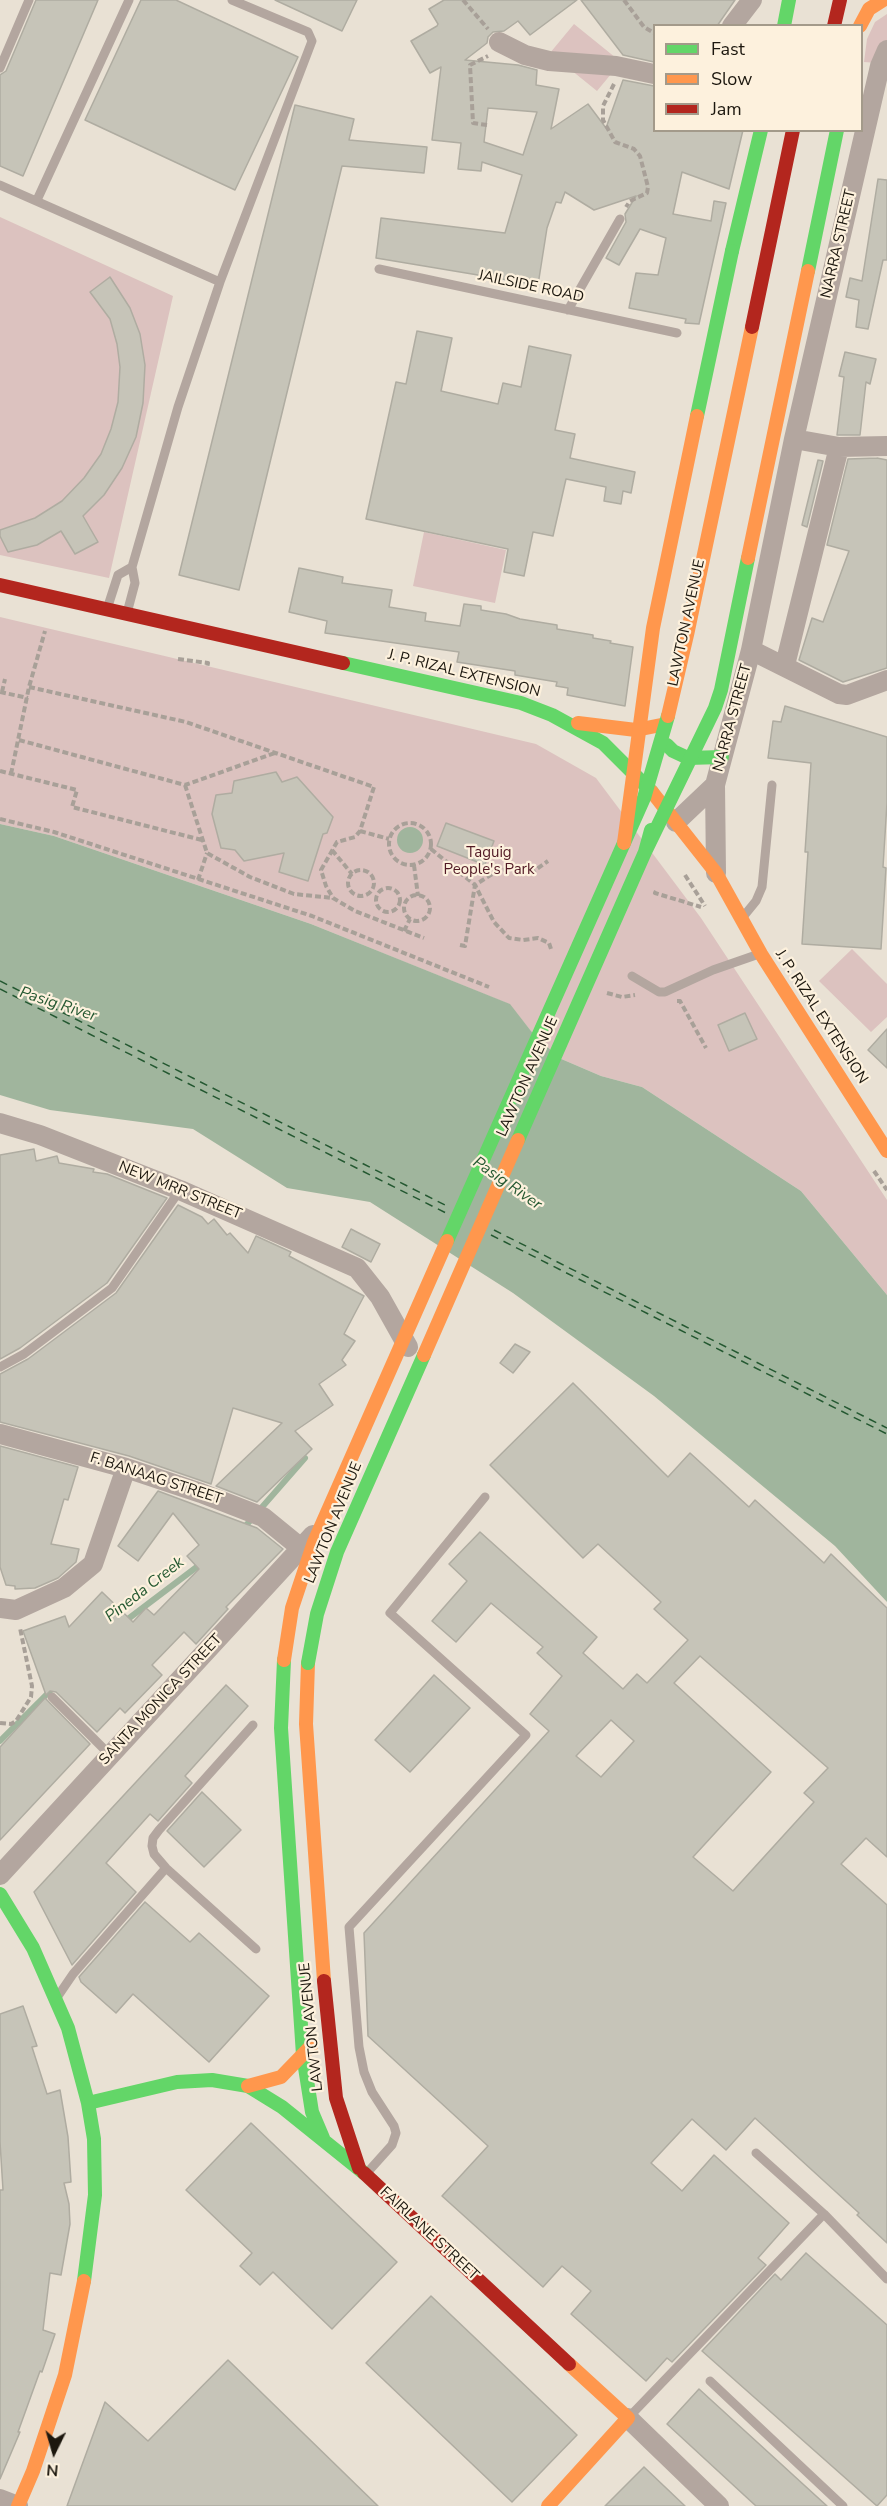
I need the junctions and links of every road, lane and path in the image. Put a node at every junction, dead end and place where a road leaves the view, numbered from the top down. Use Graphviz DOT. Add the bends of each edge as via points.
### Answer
graph roads {
  1 [pos="29,0"];
  2 [pos="129,0"];
  3 [pos="232,0"];
  4 [pos="464,0"];
  5 [pos="624,0"];
  6 [pos="752,0"];
  7 [pos="789,0"];
  8 [pos="832,0"];
  9 [pos="884,0"];
  10 [pos="734,24"];
  11 [pos="784,24"];
  12 [pos="825,24"];
  13 [pos="834,24"];
  14 [pos="861,24"];
  15 [pos="653,32"];
  16 [pos="499,42"];
  17 [pos="887,50"];
  18 [pos="622,67"];
  19 [pos="0,68"];
  20 [pos="653,74"];
  21 [pos="487,125"];
  22 [pos="761,132"];
  23 [pos="793,132"];
  24 [pos="802,132"];
  25 [pos="837,132"];
  26 [pos="0,185"];
  27 [pos="37,200"];
  28 [pos="620,219"];
  29 [pos="379,269"];
  30 [pos="220,282"];
  31 [pos="568,310"];
  32 [pos="677,333"];
  33 [pos="794,439"];
  34 [pos="887,446"];
  35 [pos="839,447"];
  36 [pos="132,567"];
  37 [pos="0,585"];
  38 [pos="107,609"];
  39 [pos="127,613"];
  40 [pos="45,631"];
  41 [pos="750,650"];
  42 [pos="178,659"];
  43 [pos="208,665"];
  44 [pos="785,665"];
  45 [pos="5,679"];
  46 [pos="887,680"];
  47 [pos="29,687"];
  48 [pos="1,692"];
  49 [pos="28,698"];
  50 [pos="677,710"];
  51 [pos="566,721"];
  52 [pos="679,734"];
  53 [pos="19,740"];
  54 [pos="667,745"];
  55 [pos="275,753"];
  56 [pos="722,757"];
  57 [pos="0,771"];
  58 [pos="11,774"];
  59 [pos="772,784"];
  60 [pos="185,785"];
  61 [pos="715,785"];
  62 [pos="653,793"];
  63 [pos="0,819"];
  64 [pos="676,822"];
  65 [pos="360,831"];
  66 [pos="389,839"];
  67 [pos="202,840"];
  68 [pos="624,843"];
  69 [pos="431,849"];
  70 [pos="333,850"];
  71 [pos="645,852"];
  72 [pos="207,853"];
  73 [pos="548,861"];
  74 [pos="414,865"];
  75 [pos="716,873"];
  76 [pos="352,874"];
  77 [pos="198,880"];
  78 [pos="475,885"];
  79 [pos="375,892"];
  80 [pos="654,893"];
  81 [pos="418,896"];
  82 [pos="333,898"];
  83 [pos="403,902"];
  84 [pos="701,907"];
  85 [pos="741,918"];
  86 [pos="410,919"];
  87 [pos="404,931"];
  88 [pos="424,938"];
  89 [pos="460,945"];
  90 [pos="761,954"];
  91 [pos="632,976"];
  92 [pos="489,987"];
  93 [pos="0,1123"];
  94 [pos="887,1151"];
  95 [pos="180,1190"];
  96 [pos="357,1268"];
  97 [pos="403,1335"];
  98 [pos="0,1367"];
  99 [pos="372,1404"];
  100 [pos="400,1417"];
  101 [pos="0,1434"];
  102 [pos="126,1468"];
  103 [pos="485,1497"];
  104 [pos="324,1525"];
  105 [pos="301,1548"];
  106 [pos="8,1609"];
  107 [pos="52,1697"];
  108 [pos="0,1723"];
  109 [pos="253,1725"];
  110 [pos="110,1755"];
  111 [pos="166,1868"];
  112 [pos="0,1875"];
  113 [pos="0,1894"];
  114 [pos="256,1949"];
  115 [pos="57,1999"];
  116 [pos="327,2027"];
  117 [pos="303,2055"];
  118 [pos="248,2086"];
  119 [pos="88,2103"];
  120 [pos="323,2139"];
  121 [pos="756,2152"];
  122 [pos="362,2172"];
  123 [pos="824,2214"];
  124 [pos="887,2279"];
  125 [pos="710,2381"];
  126 [pos="628,2418"];
  127 [pos="0,2499"];
  128 [pos="18,2506"];
  129 [pos="548,2506"];
  130 [pos="719,2506"];
  131 [pos="843,2506"];
  1 -- 19 [label="lane"];
  2 -- 27 [label="lane"];
  3 -- 30 [label="lane" via="308,32 312,41"];
  4 -- 16 [label="path"];
  5 -- 15 [label="path" via="644,27"];
  6 -- 10 [label="street"];
  7 -- 11 [label="main road"];
  8 -- 12 [label="main road"];
  8 -- 13 [label="main road"];
  9 -- 14 [label="main road" via="869,9"];
  16 -- 18 [label="street" via="534,57"];
  16 -- 21 [label="path" via="491,54 470,65 473,123"];
  17 -- 33 [label="street, NARRA STREET" via="880,66"];
  18 -- 20 [label="street"];
  18 -- 28 [label="path" via="603,106 603,120 615,142 634,149 640,156 648,187 647,193 630,201"];
  22 -- 68 [label="main road, bridge" via="653,628"];
  23 -- 68 [label="main road, LAWTON AVENUE, bridge" via="670,708 644,798"];
  24 -- 50 [label="main road, LAWTON AVENUE"];
  25 -- 71 [label="main road, bridge" via="721,690"];
  26 -- 27 [label="lane"];
  27 -- 30 [label="lane"];
  28 -- 31 [label="lane"];
  29 -- 31 [label="lane, JAILSIDE ROAD"];
  30 -- 36 [label="lane" via="178,407"];
  31 -- 32 [label="lane, JAILSIDE ROAD"];
  33 -- 35 [label="street"];
  33 -- 41 [label="street, NARRA STREET"];
  34 -- 35 [label="street"];
  35 -- 44 [label="street"];
  36 -- 38 [label="lane" via="116,578"];
  36 -- 39 [label="lane" via="135,583"];
  37 -- 38 [label="main road, J. P. RIZAL EXTENSION"];
  38 -- 39 [label="main road, J. P. RIZAL EXTENSION"];
  39 -- 51 [label="main road, J. P. RIZAL EXTENSION" via="521,703"];
  40 -- 47 [label="path"];
  41 -- 44 [label="street"];
  41 -- 56 [label="street, NARRA STREET"];
  42 -- 43 [label="path"];
  44 -- 46 [label="street" via="839,694 847,695"];
  45 -- 48 [label="path"];
  47 -- 49 [label="path"];
  47 -- 55 [label="path" via="186,722"];
  48 -- 49 [label="path"];
  49 -- 53 [label="path"];
  50 -- 51 [label="main road" via="662,724 644,730"];
  50 -- 54 [label="main road, LAWTON AVENUE"];
  51 -- 62 [label="main road, J. P. RIZAL EXTENSION" via="603,743"];
  52 -- 71 [label="main road, LAWTON AVENUE, bridge"];
  53 -- 58 [label="path"];
  53 -- 60 [label="path"];
  54 -- 56 [label="main road" via="688,758"];
  54 -- 62 [label="main road, LAWTON AVENUE"];
  55 -- 60 [label="path"];
  55 -- 65 [label="path" via="374,787"];
  56 -- 61 [label="street, NARRA STREET"];
  57 -- 58 [label="path"];
  58 -- 67 [label="path" via="77,790 72,807"];
  59 -- 85 [label="lane" via="762,887"];
  60 -- 67 [label="path"];
  61 -- 64 [label="street, NARRA STREET"];
  61 -- 75 [label="street, NARRA STREET"];
  62 -- 64 [label="main road, J. P. RIZAL EXTENSION"];
  63 -- 77 [label="path" via="54,832"];
  64 -- 75 [label="main road, J. P. RIZAL EXTENSION"];
  65 -- 66 [label="path"];
  65 -- 70 [label="path" via="355,837 336,842"];
  66 -- 69 [label="path" via="400,826 413,824 425,830"];
  66 -- 74 [label="path" via="389,849 397,861"];
  67 -- 72 [label="path"];
  68 -- 117 [label="main road, LAWTON AVENUE, bridge" via="314,1542 292,1608 284,1660 281,1728"];
  69 -- 74 [label="path" via="423,861"];
  69 -- 78 [label="path"];
  70 -- 76 [label="path"];
  70 -- 82 [label="path" via="321,870"];
  71 -- 116 [label="main road, LAWTON AVENUE, bridge" via="337,1552 317,1614 308,1663 307,1736"];
  72 -- 77 [label="path"];
  72 -- 82 [label="path" via="250,877 294,894"];
  73 -- 78 [label="path" via="534,871 497,871"];
  74 -- 81 [label="path"];
  75 -- 85 [label="main road, J. P. RIZAL EXTENSION"];
  76 -- 79 [label="path" via="362,870 370,873"];
  76 -- 79 [label="path" via="348,884 354,895 363,897"];
  77 -- 92 [label="path" via="312,916"];
  78 -- 89 [label="path" via="465,946"];
  79 -- 83 [label="path" via="392,888"];
  79 -- 83 [label="path" via="376,905 385,912 397,909"];
  80 -- 84 [label="path"];
  81 -- 83 [label="path"];
  81 -- 86 [label="path" via="427,900 429,912 419,921"];
  82 -- 87 [label="path"];
  83 -- 86 [label="path"];
  85 -- 90 [label="main road, J. P. RIZAL EXTENSION"];
  86 -- 87 [label="path"];
  87 -- 88 [label="path"];
  90 -- 91 [label="lane" via="665,992"];
  90 -- 94 [label="main road, J. P. RIZAL EXTENSION"];
  93 -- 95 [label="street, NEW MRR STREET"];
  95 -- 96 [label="street, NEW MRR STREET"];
  95 -- 98 [label="lane" via="112,1288 24,1354"];
  96 -- 97 [label="street, SANTA MONICA STREET"];
  97 -- 99 [label="street, SANTA MONICA STREET"];
  97 -- 100 [label="street, SANTA MONICA STREET" via="415,1378"];
  99 -- 100 [label="street"];
  99 -- 104 [label="street, SANTA MONICA STREET" via="334,1490"];
  100 -- 104 [label="street, SANTA MONICA STREET" via="359,1508"];
  101 -- 102 [label="street, F. BANAAG STREET"];
  102 -- 105 [label="street, F. BANAAG STREET" via="255,1514"];
  102 -- 106 [label="street" via="93,1564 64,1588"];
  103 -- 122 [label="lane" via="390,1613 526,1735 349,1927 364,2072 396,2133 392,2145"];
  104 -- 105 [label="street, SANTA MONICA STREET"];
  105 -- 110 [label="street, SANTA MONICA STREET"];
  106 -- 108 [label="path" via="33,1690 16,1721"];
  107 -- 110 [label="lane"];
  109 -- 111 [label="lane" via="153,1838 154,1854"];
  110 -- 112 [label="street, SANTA MONICA STREET"];
  111 -- 114 [label="lane"];
  111 -- 115 [label="lane"];
  113 -- 115 [label="main road" via="33,1948"];
  115 -- 119 [label="main road"];
  116 -- 117 [label="main road"];
  116 -- 122 [label="main road, LAWTON AVENUE" via="336,2098"];
  117 -- 118 [label="main road" via="281,2077"];
  117 -- 120 [label="main road, LAWTON AVENUE" via="312,2112"];
  118 -- 119 [label="main road, FAIRLANE STREET" via="212,2080 177,2082"];
  118 -- 120 [label="main road, FAIRLANE STREET"];
  119 -- 128 [label="main road" via="94,2139 95,2195 79,2313 65,2375"];
  120 -- 122 [label="main road, FAIRLANE STREET"];
  121 -- 123 [label="lane"];
  122 -- 126 [label="main road, FAIRLANE STREET"];
  123 -- 124 [label="lane"];
  123 -- 126 [label="lane"];
  125 -- 131 [label="lane"];
  126 -- 129 [label="main road"];
  126 -- 130 [label="street, FAIRLANE STREET"];
  127 -- 128 [label="street"];
}
